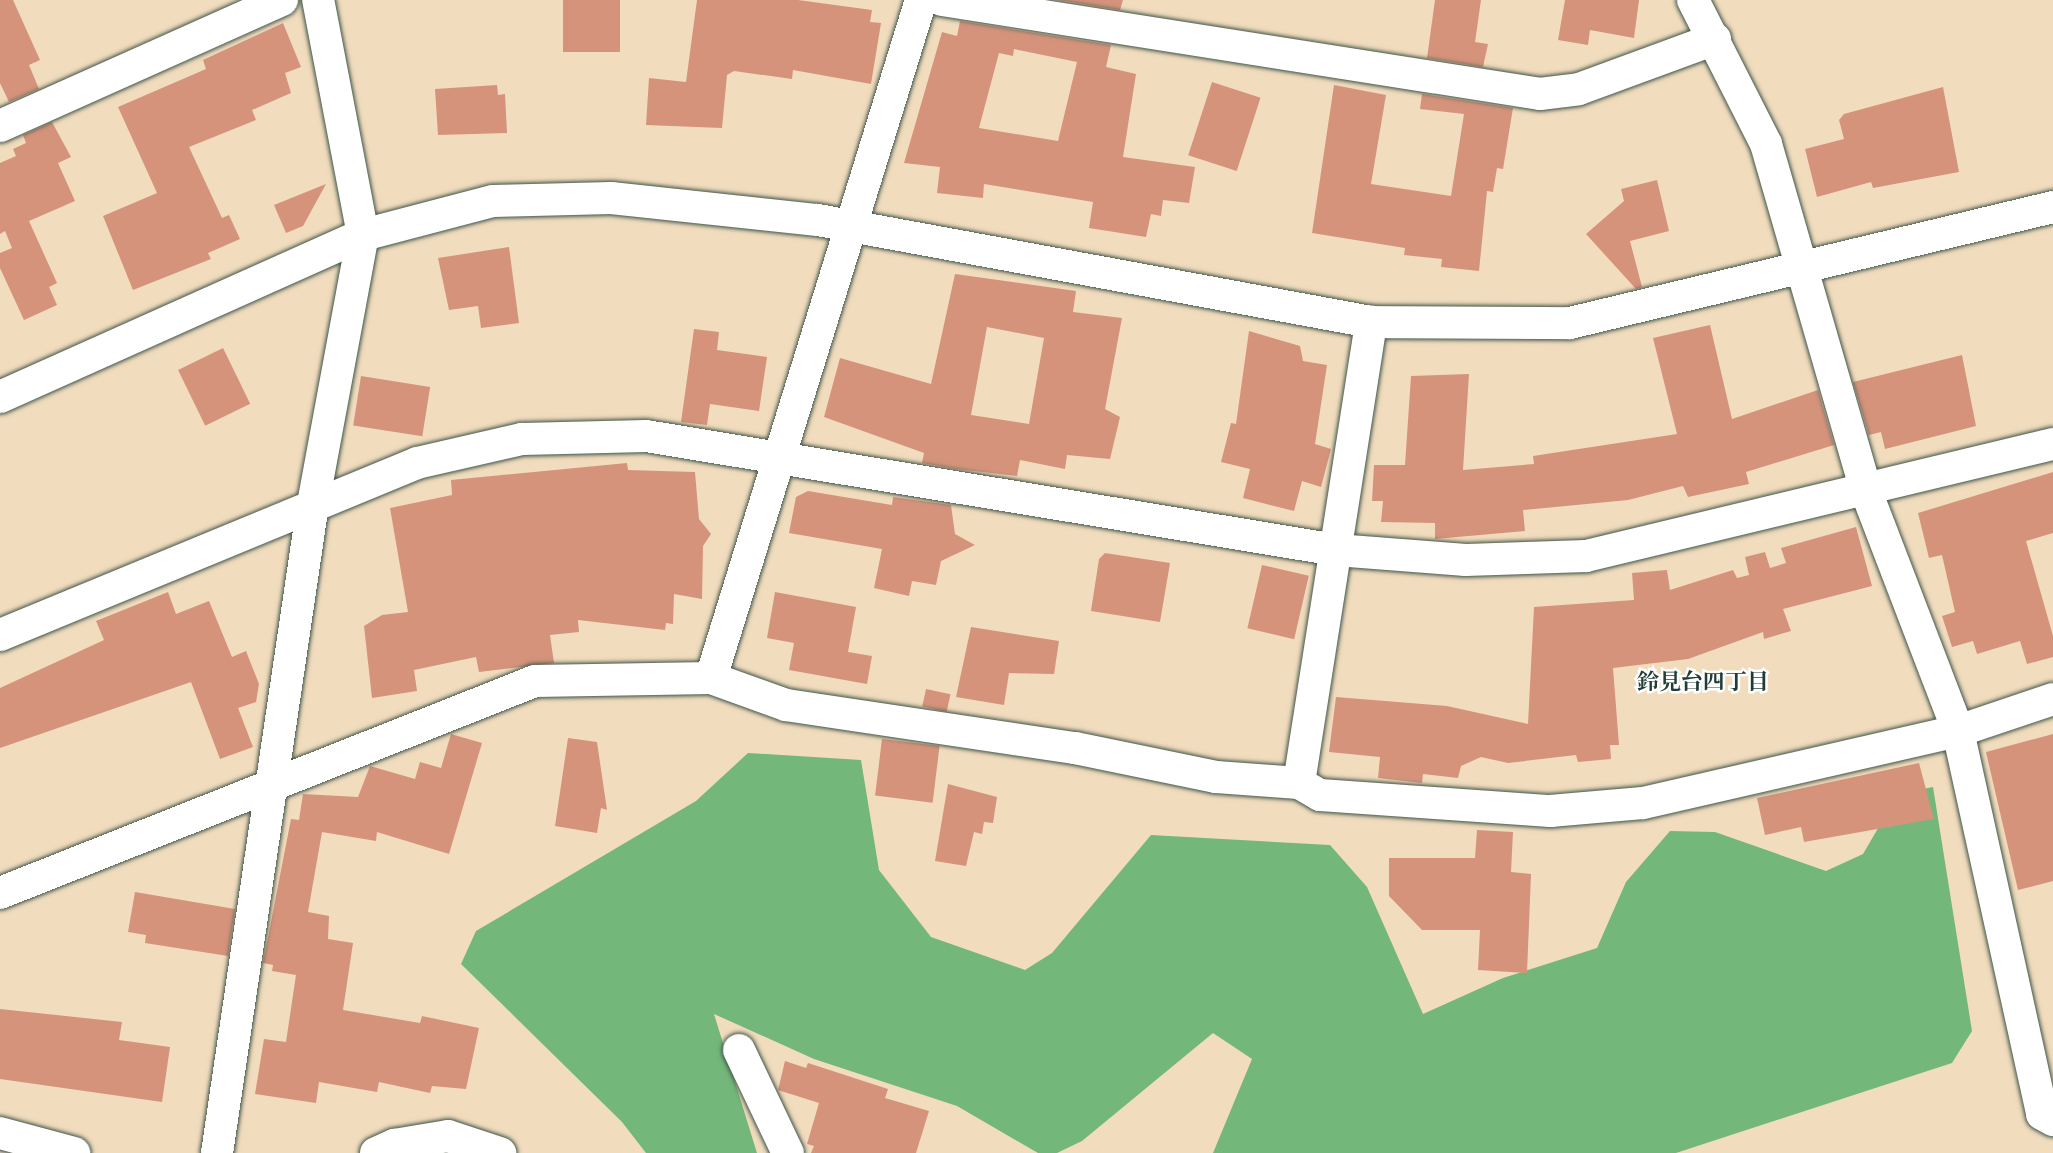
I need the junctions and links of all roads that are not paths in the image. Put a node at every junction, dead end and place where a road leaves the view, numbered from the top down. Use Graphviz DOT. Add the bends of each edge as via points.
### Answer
graph roads {
  1 [pos="282,0"];
  2 [pos="318,0"];
  3 [pos="921,0"];
  4 [pos="942,0"];
  5 [pos="1693,0"];
  6 [pos="1715,39"];
  7 [pos="0,126"];
  8 [pos="2053,207"];
  9 [pos="854,227"];
  10 [pos="363,235"];
  11 [pos="1803,266"];
  12 [pos="1371,322"];
  13 [pos="0,397"];
  14 [pos="2053,444"];
  15 [pos="783,455"];
  16 [pos="1866,491"];
  17 [pos="313,504"];
  18 [pos="1336,550"];
  19 [pos="0,635"];
  20 [pos="711,678"];
  21 [pos="2053,699"];
  22 [pos="1958,730"];
  23 [pos="1299,783"];
  24 [pos="275,786"];
  25 [pos="0,893"];
  26 [pos="739,1050"];
  27 [pos="2053,1120"];
  28 [pos="0,1133"];
  29 [pos="74,1153"];
  30 [pos="217,1153"];
  31 [pos="376,1153"];
  32 [pos="500,1153"];
  33 [pos="788,1153"];
  1 -- 7 [label="street"];
  2 -- 10 [label="street"];
  3 -- 9 [label="street"];
  4 -- 6 [label="street" via="1540,94 1579,89"];
  5 -- 6 [label="street"];
  6 -- 11 [label="street" via="1766,144"];
  8 -- 11 [label="street"];
  9 -- 10 [label="street" via="610,198 493,201"];
  9 -- 12 [label="street"];
  9 -- 15 [label="street"];
  10 -- 13 [label="street"];
  10 -- 17 [label="street"];
  11 -- 12 [label="street" via="1570,322"];
  11 -- 16 [label="street"];
  12 -- 18 [label="street"];
  14 -- 16 [label="street"];
  15 -- 17 [label="street" via="646,436 522,439 417,463"];
  15 -- 18 [label="street"];
  15 -- 20 [label="street"];
  16 -- 18 [label="street" via="1586,556 1466,560"];
  16 -- 22 [label="street"];
  17 -- 19 [label="street"];
  17 -- 24 [label="street"];
  18 -- 23 [label="street"];
  20 -- 23 [label="street" via="786,705 1075,748 1216,777"];
  20 -- 24 [label="street" via="535,681 393,734"];
  21 -- 22 [label="street"];
  22 -- 23 [label="street" via="1643,803 1562,810 1320,795"];
  22 -- 27 [label="street" via="2012,956 2042,1114"];
  24 -- 25 [label="street"];
  24 -- 30 [label="street"];
  26 -- 33 [label="street"];
  28 -- 29 [label="street"];
  31 -- 32 [label="street" via="394,1144 448,1136"];
}
